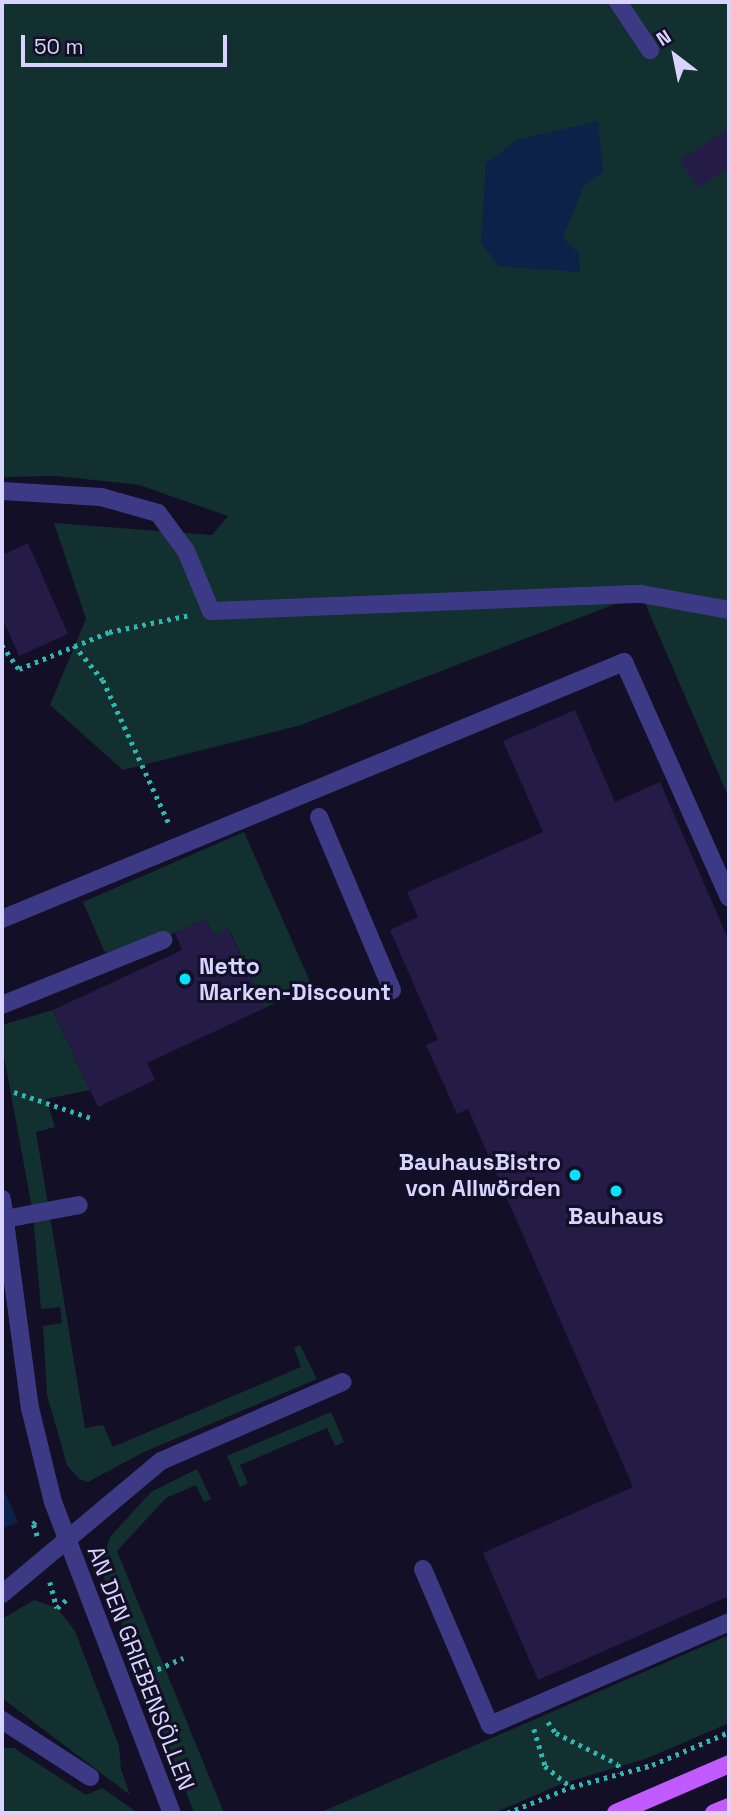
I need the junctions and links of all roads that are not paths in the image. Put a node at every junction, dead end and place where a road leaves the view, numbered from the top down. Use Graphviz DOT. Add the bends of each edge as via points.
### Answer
graph roads {
  1 [pos="618,2"];
  2 [pos="650,50"];
  3 [pos="2,491"];
  4 [pos="729,610"];
  5 [pos="319,817"];
  6 [pos="729,898"];
  7 [pos="2,919"];
  8 [pos="163,940"];
  9 [pos="392,990"];
  10 [pos="2,1005"];
  11 [pos="2,1199"];
  12 [pos="79,1205"];
  13 [pos="5,1219"];
  14 [pos="343,1382"];
  15 [pos="65,1541"];
  16 [pos="423,1569"];
  17 [pos="2,1594"];
  18 [pos="729,1622"];
  19 [pos="2,1720"];
  20 [pos="729,1764"];
  21 [pos="90,1777"];
  22 [pos="729,1807"];
  23 [pos="172,1813"];
  24 [pos="616,1813"];
  25 [pos="714,1813"];
  1 -- 2 [label="street"];
  3 -- 4 [label="street" via="101,497 158,513 186,551 211,611 641,594"];
  5 -- 9 [label="street"];
  6 -- 7 [label="street" via="624,662"];
  8 -- 10 [label="street"];
  11 -- 13 [label="street, AN DEN GRIEBENSÖLLEN"];
  12 -- 13 [label="street"];
  13 -- 15 [label="street, AN DEN GRIEBENSÖLLEN" via="30,1408"];
  14 -- 15 [label="street, AN DEN GRIEBENSÖLLEN" via="161,1461"];
  15 -- 17 [label="street"];
  15 -- 23 [label="street, AN DEN GRIEBENSÖLLEN"];
  16 -- 18 [label="street" via="490,1725"];
  19 -- 21 [label="street"];
  20 -- 24 [label="main road"];
  22 -- 25 [label="main road"];
}
